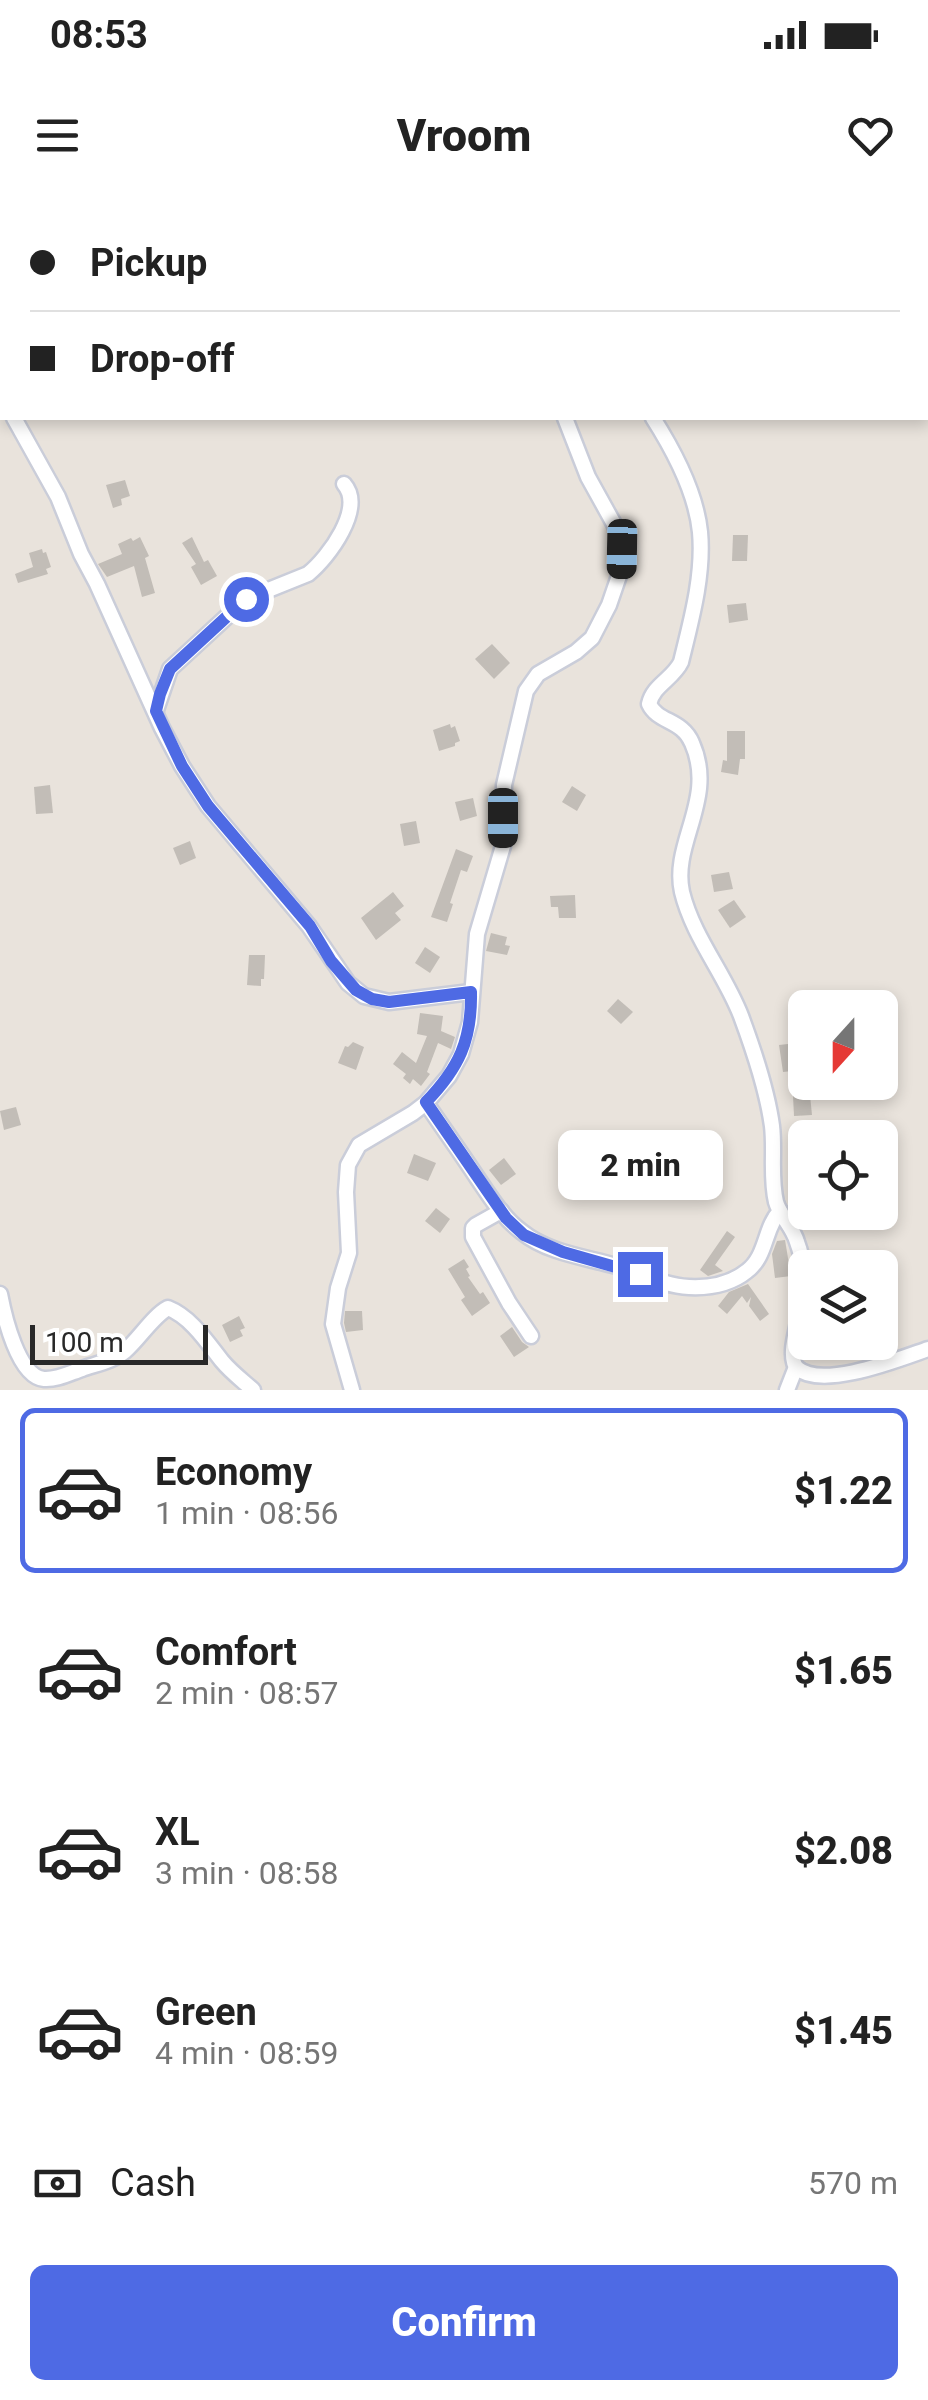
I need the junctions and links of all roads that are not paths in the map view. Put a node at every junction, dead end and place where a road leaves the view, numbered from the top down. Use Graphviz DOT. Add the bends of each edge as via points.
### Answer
graph roads {
  1 [pos="15,420"];
  2 [pos="566,420"];
  3 [pos="654,420"];
  4 [pos="344,484"];
  5 [pos="156,711"];
  6 [pos="471,992"];
  7 [pos="426,1102"];
  8 [pos="501,1211"];
  9 [pos="780,1211"];
  10 [pos="0,1294"];
  11 [pos="531,1336"];
  12 [pos="928,1349"];
  13 [pos="796,1366"];
  14 [pos="253,1390"];
  15 [pos="352,1390"];
  16 [pos="787,1390"];
  1 -- 5 [label="street"];
  2 -- 6 [label="street" via="619,533 621,570 592,638 538,674 526,691 504,784 503,846 477,934"];
  3 -- 9 [label="street" via="693,501 700,558 681,662 649,704 681,726 698,765 701,782 682,888 758,1068 772,1125"];
  4 -- 5 [label="street" via="352,493 346,524 316,567 246,599 170,669"];
  5 -- 6 [label="street" via="208,806 356,990 389,1002"];
  6 -- 7 [label="street" via="461,1054"];
  7 -- 8 [label="street"];
  7 -- 15 [label="street" via="359,1144 348,1165 349,1253 333,1324"];
  8 -- 9 [label="street" via="524,1235 563,1252 686,1287 716,1286 749,1270"];
  8 -- 11 [label="street" via="476,1224 473,1237"];
  9 -- 13 [label="street" via="803,1270 792,1351"];
  10 -- 14 [label="street" via="13,1340 36,1376 63,1376 116,1357 168,1308"];
  12 -- 13 [label="street" via="840,1377"];
  13 -- 16 [label="street"];
}
